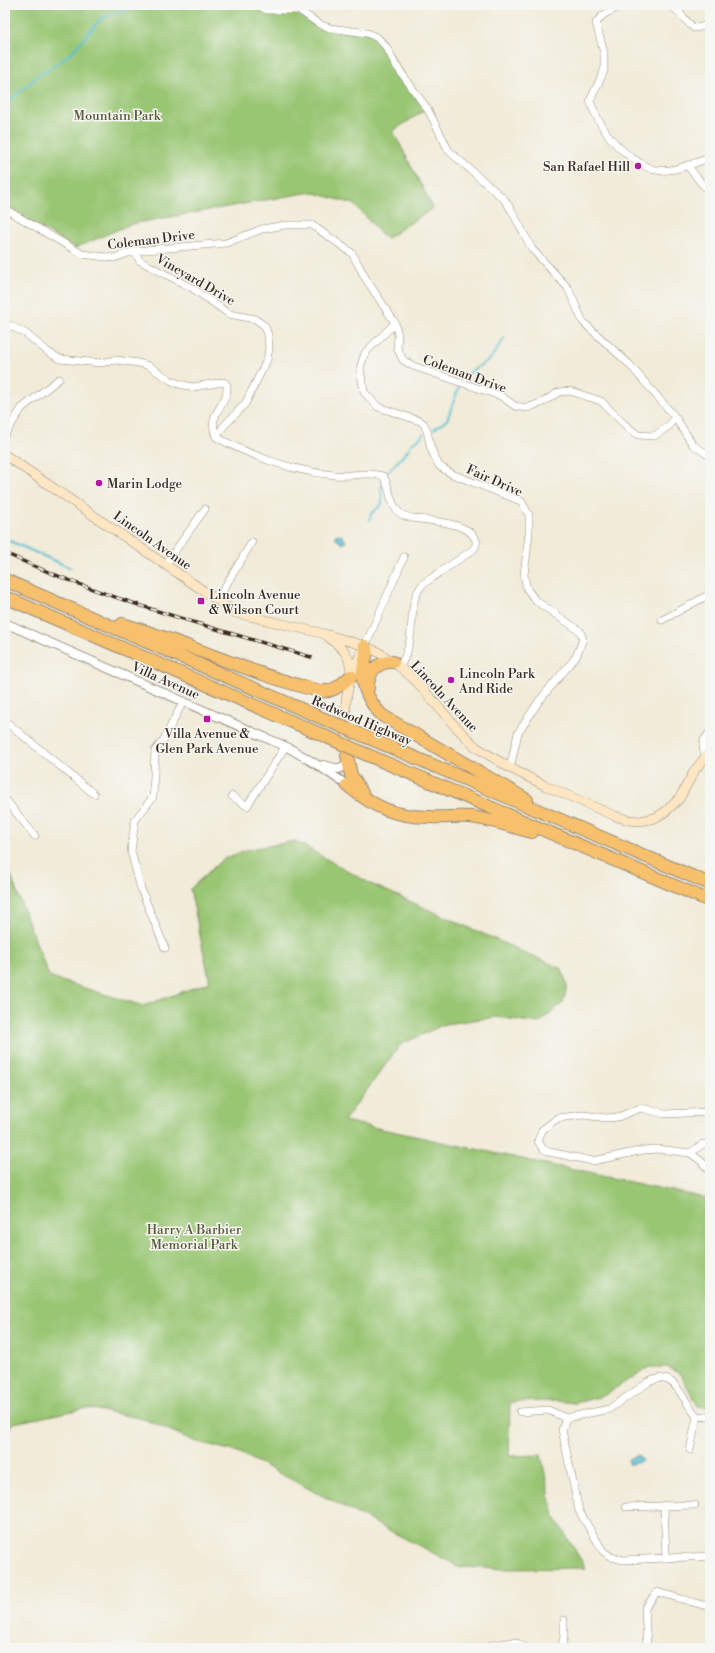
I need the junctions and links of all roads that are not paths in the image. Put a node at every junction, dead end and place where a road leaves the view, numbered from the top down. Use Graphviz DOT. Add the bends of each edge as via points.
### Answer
graph roads {
  1 [pos="257,5"];
  2 [pos="622,5"];
  3 [pos="670,5"];
  4 [pos="710,24"];
  5 [pos="710,158"];
  6 [pos="687,165"];
  7 [pos="710,191"];
  8 [pos="5,209"];
  9 [pos="134,251"];
  10 [pos="5,323"];
  11 [pos="395,323"];
  12 [pos="59,379"];
  13 [pos="674,417"];
  14 [pos="5,434"];
  15 [pos="216,437"];
  16 [pos="5,455"];
  17 [pos="710,456"];
  18 [pos="205,509"];
  19 [pos="252,542"];
  20 [pos="404,557"];
  21 [pos="165,565"];
  22 [pos="5,580"];
  23 [pos="710,594"];
  24 [pos="5,597"];
  25 [pos="217,600"];
  26 [pos="77,612"];
  27 [pos="662,620"];
  28 [pos="5,623"];
  29 [pos="325,634"];
  30 [pos="365,646"];
  31 [pos="396,664"];
  32 [pos="350,676"];
  33 [pos="368,695"];
  34 [pos="183,702"];
  35 [pos="5,722"];
  36 [pos="710,732"];
  37 [pos="285,747"];
  38 [pos="708,754"];
  39 [pos="347,756"];
  40 [pos="316,764"];
  41 [pos="510,768"];
  42 [pos="347,785"];
  43 [pos="94,794"];
  44 [pos="232,796"];
  45 [pos="5,799"];
  46 [pos="368,801"];
  47 [pos="560,820"];
  48 [pos="35,836"];
  49 [pos="564,839"];
  50 [pos="710,884"];
  51 [pos="710,901"];
  52 [pos="165,948"];
  53 [pos="710,1112"];
  54 [pos="710,1145"];
  55 [pos="690,1153"];
  56 [pos="710,1171"];
  57 [pos="520,1412"];
  58 [pos="696,1416"];
  59 [pos="710,1417"];
  60 [pos="566,1418"];
  61 [pos="690,1450"];
  62 [pos="664,1505"];
  63 [pos="696,1505"];
  64 [pos="626,1507"];
  65 [pos="710,1556"];
  66 [pos="666,1557"];
  67 [pos="710,1607"];
  68 [pos="564,1620"];
  69 [pos="486,1648"];
  70 [pos="525,1648"];
  71 [pos="561,1648"];
  72 [pos="647,1648"];
  1 -- 13 [label="street" via="266,10 299,10 319,24 330,28 367,33 378,38 428,110 449,151 504,199 532,249 568,288 583,322 629,364"];
  2 -- 6 [label="street" via="603,15 596,24 604,53 604,71 590,101 595,114 608,136 627,156 655,170 673,170"];
  3 -- 4 [label="street" via="694,28"];
  5 -- 6 [label="street"];
  6 -- 7 [label="street"];
  8 -- 9 [label="street, Coleman Drive" via="82,254 114,258"];
  9 -- 11 [label="street, Coleman Drive" via="226,243 262,229 312,225 352,253"];
  9 -- 15 [label="street, Vineyard Drive" via="140,261 192,288 229,314 255,318 265,326 269,348 267,360 245,404"];
  10 -- 15 [label="street" via="25,333 60,359 139,363 149,366 170,380 193,387 224,382 228,390 212,428"];
  11 -- 13 [label="street, Coleman Drive" via="398,335 397,348 403,360 420,370 501,396 515,406 527,408 559,392 570,391 601,401 638,435 654,436 669,426"];
  11 -- 41 [label="street, Fair Drive" via="365,353 360,368 364,392 378,408 424,424 439,466 452,474 521,501 529,515 524,575 527,589 536,601 580,631 583,640 576,657 538,701 518,733"];
  12 -- 14 [label="street" via="22,408"];
  13 -- 17 [label="street" via="693,445"];
  15 -- 31 [label="street" via="233,446 300,470 338,476 383,476 395,508 400,514 458,526 472,534 477,542 474,549 418,590 411,614 408,647"];
  16 -- 21 [label="main road, Lincoln Avenue"];
  18 -- 21 [label="street"];
  19 -- 25 [label="street"];
  20 -- 30 [label="street"];
  21 -- 25 [label="main road, Lincoln Avenue"];
  22 -- 26 [label="highway, Redwood Highway"];
  23 -- 27 [label="street"];
  24 -- 49 [label="highway, bridge"];
  25 -- 29 [label="main road, Lincoln Avenue" via="236,613"];
  26 -- 32 [label="highway" via="156,634 240,666 320,691 328,692 334,689"];
  26 -- 47 [label="highway, Redwood Highway, bridge"];
  28 -- 34 [label="street, Villa Avenue"];
  29 -- 30 [label="main road, Lincoln Avenue"];
  29 -- 32 [label="main road" via="347,654"];
  30 -- 31 [label="main road, Lincoln Avenue"];
  30 -- 32 [label="main road"];
  30 -- 33 [label="highway" via="367,653 363,675"];
  31 -- 33 [label="highway" via="380,664 372,671 368,680"];
  31 -- 41 [label="main road, Lincoln Avenue" via="424,689 476,747"];
  32 -- 39 [label="main road" via="345,705"];
  33 -- 47 [label="highway" via="376,709 392,722"];
  34 -- 37 [label="street, Villa Avenue"];
  34 -- 52 [label="street" via="155,751 153,797 135,820 131,851 141,889"];
  35 -- 43 [label="street"];
  36 -- 38 [label="street" via="702,744 702,748"];
  37 -- 40 [label="street, Villa Avenue"];
  37 -- 44 [label="street" via="247,806"];
  38 -- 41 [label="main road, Lincoln Avenue" via="682,795 668,810 654,818 636,821 615,816"];
  39 -- 40 [label="street, Villa Avenue" via="345,765 341,768"];
  39 -- 46 [label="highway" via="351,775"];
  40 -- 42 [label="street, Villa Avenue"];
  42 -- 46 [label="highway"];
  45 -- 48 [label="street"];
  46 -- 49 [label="highway" via="399,815 472,818"];
  47 -- 50 [label="highway, Redwood Highway"];
  49 -- 51 [label="highway"];
  53 -- 55 [label="street" via="664,1114 638,1108 618,1117 583,1115 558,1118 542,1130 538,1141 549,1152 593,1161 644,1150"];
  54 -- 55 [label="street" via="703,1144"];
  55 -- 56 [label="street"];
  57 -- 60 [label="street" via="548,1410"];
  58 -- 59 [label="street"];
  58 -- 60 [label="street" via="686,1405 676,1385 662,1378 648,1382 609,1409"];
  58 -- 61 [label="street"];
  60 -- 66 [label="street" via="562,1430 579,1511 603,1551 611,1557 623,1560"];
  62 -- 63 [label="street"];
  62 -- 64 [label="street"];
  62 -- 66 [label="street"];
  65 -- 66 [label="street"];
  67 -- 72 [label="street" via="657,1592 645,1608"];
  68 -- 71 [label="street"];
  69 -- 70 [label="street" via="515,1642"];
}
